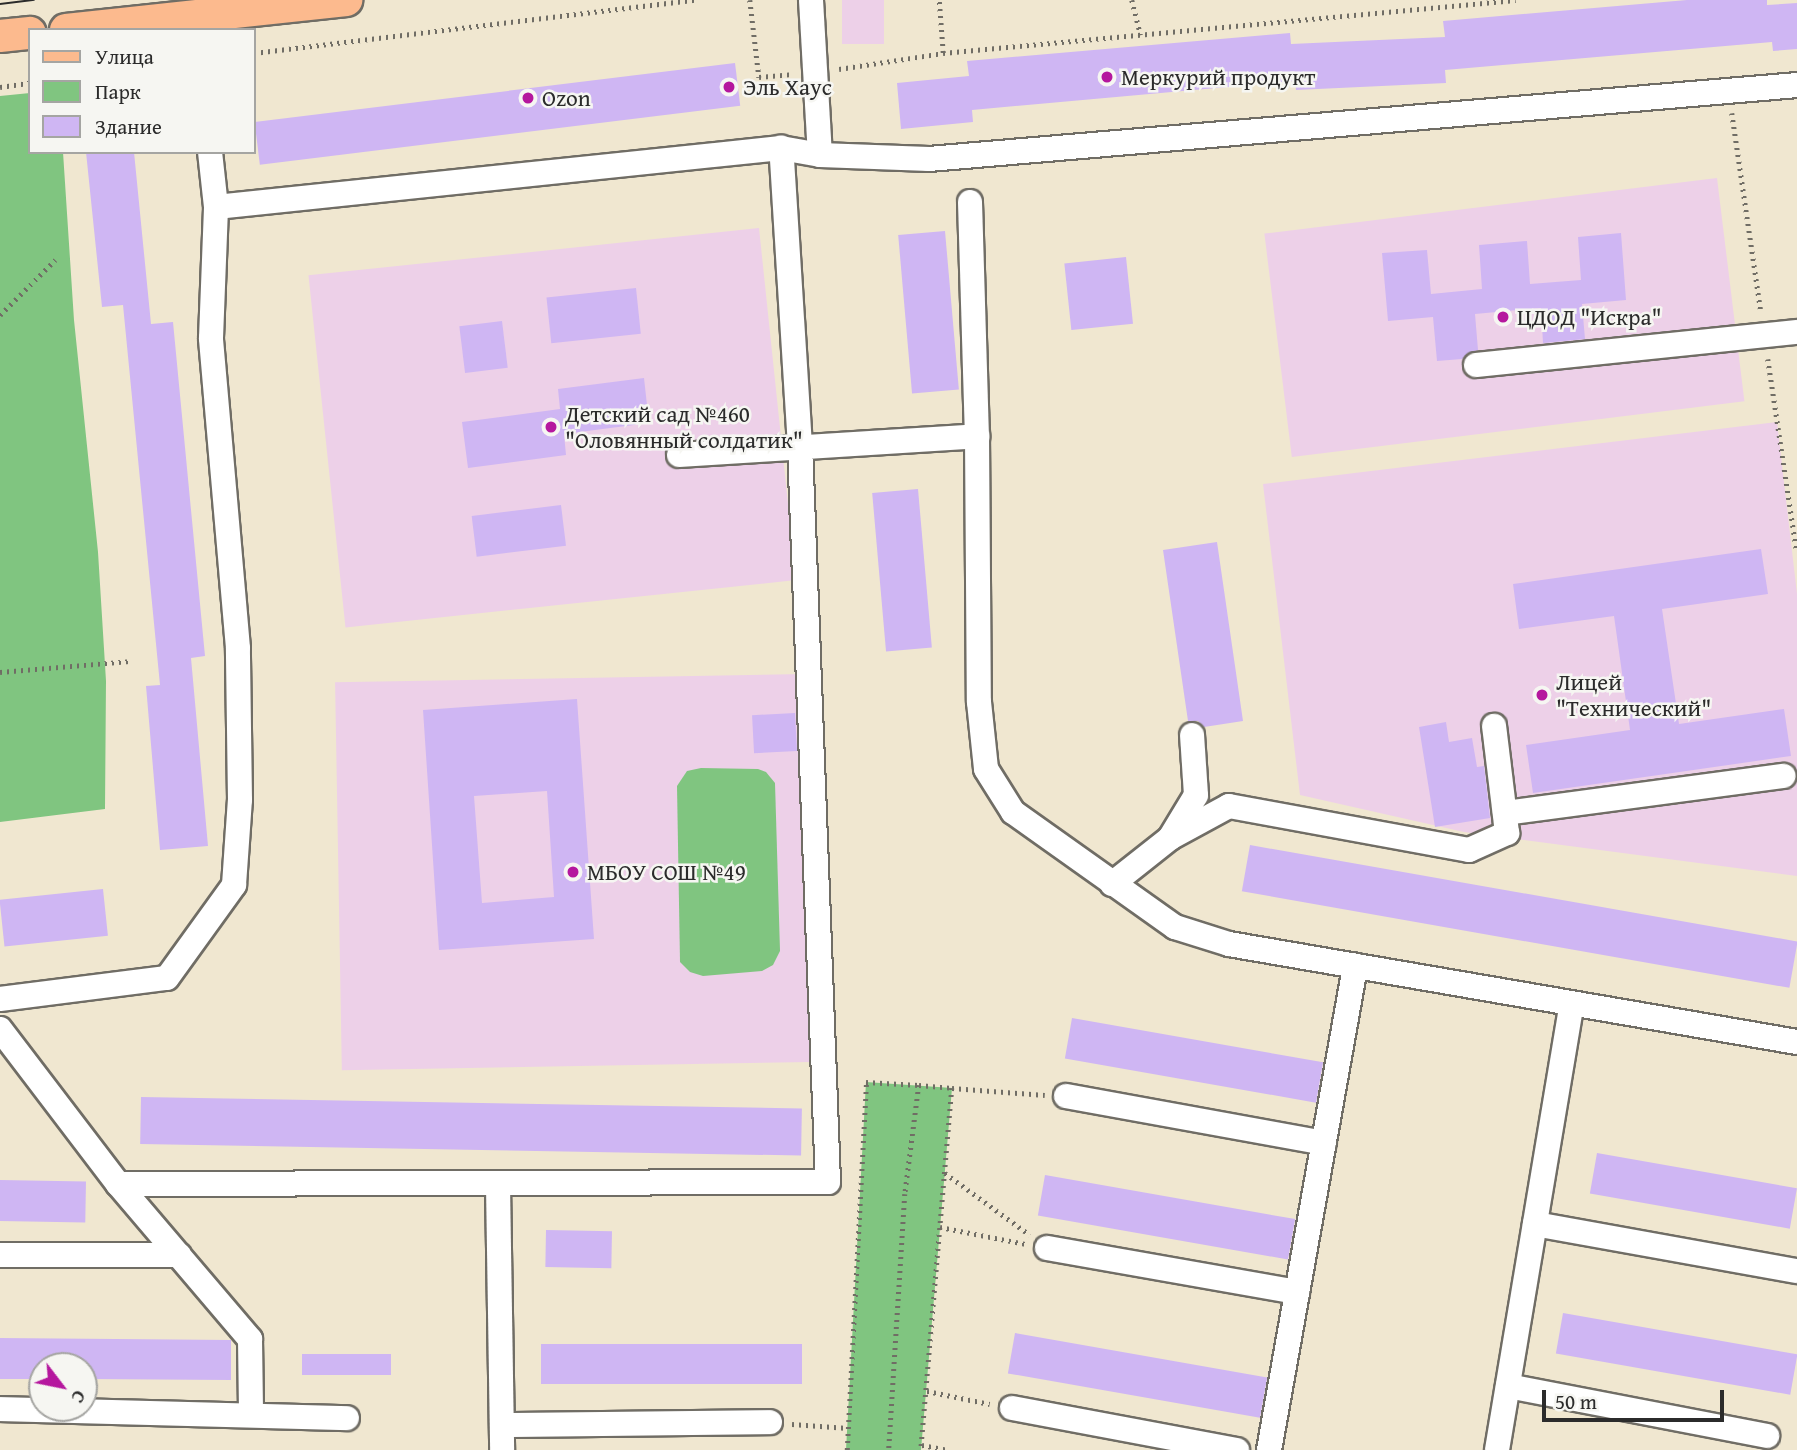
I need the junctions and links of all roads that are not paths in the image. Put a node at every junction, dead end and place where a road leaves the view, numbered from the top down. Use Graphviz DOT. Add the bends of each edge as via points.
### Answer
graph roads {
  1 [pos="346,0"];
  2 [pos="811,0"];
  3 [pos="196,23"];
  4 [pos="103,28"];
  5 [pos="28,33"];
  6 [pos="0,36"];
  7 [pos="1797,85"];
  8 [pos="781,148"];
  9 [pos="210,154"];
  10 [pos="820,155"];
  11 [pos="970,202"];
  12 [pos="216,207"];
  13 [pos="1797,332"];
  14 [pos="1476,365"];
  15 [pos="977,436"];
  16 [pos="800,446"];
  17 [pos="679,455"];
  18 [pos="1494,726"];
  19 [pos="1192,735"];
  20 [pos="1784,775"];
  21 [pos="1505,813"];
  22 [pos="1170,838"];
  23 [pos="1112,884"];
  24 [pos="1355,966"];
  25 [pos="0,999"];
  26 [pos="1572,1004"];
  27 [pos="0,1029"];
  28 [pos="1797,1042"];
  29 [pos="1066,1096"];
  30 [pos="1324,1143"];
  31 [pos="118,1184"];
  32 [pos="498,1185"];
  33 [pos="1535,1224"];
  34 [pos="1047,1248"];
  35 [pos="0,1255"];
  36 [pos="179,1255"];
  37 [pos="1797,1271"];
  38 [pos="1297,1292"];
  39 [pos="1508,1386"];
  40 [pos="0,1409"];
  41 [pos="1012,1409"];
  42 [pos="251,1414"];
  43 [pos="347,1418"];
  44 [pos="770,1422"];
  45 [pos="502,1424"];
  46 [pos="1767,1436"];
  47 [pos="502,1450"];
  48 [pos="1237,1450"];
  49 [pos="1269,1450"];
  50 [pos="1497,1450"];
  1 -- 3 [label="main road"];
  2 -- 10 [label="lane"];
  3 -- 4 [label="main road"];
  5 -- 6 [label="main road"];
  7 -- 10 [label="lane" via="929,159"];
  8 -- 10 [label="lane"];
  8 -- 12 [label="lane"];
  8 -- 16 [label="lane"];
  9 -- 12 [label="lane"];
  11 -- 15 [label="lane"];
  12 -- 25 [label="lane" via="211,338 238,648 240,800 234,885 167,978"];
  13 -- 14 [label="lane"];
  15 -- 16 [label="lane"];
  15 -- 23 [label="lane" via="979,702 986,769 1013,812"];
  16 -- 17 [label="lane"];
  16 -- 32 [label="lane" via="828,1182"];
  18 -- 21 [label="lane"];
  19 -- 22 [label="lane" via="1196,795"];
  20 -- 21 [label="lane"];
  21 -- 22 [label="lane" via="1507,833 1469,850 1229,806"];
  22 -- 23 [label="lane"];
  23 -- 24 [label="lane" via="1175,926 1229,944"];
  24 -- 26 [label="lane"];
  24 -- 30 [label="lane"];
  26 -- 28 [label="lane"];
  26 -- 33 [label="lane"];
  27 -- 31 [label="lane"];
  29 -- 30 [label="lane"];
  30 -- 38 [label="lane"];
  31 -- 32 [label="lane"];
  31 -- 36 [label="lane"];
  32 -- 45 [label="lane"];
  33 -- 37 [label="lane"];
  33 -- 39 [label="lane"];
  34 -- 38 [label="lane"];
  35 -- 36 [label="lane"];
  36 -- 42 [label="lane" via="250,1339"];
  38 -- 49 [label="lane"];
  39 -- 46 [label="lane"];
  39 -- 50 [label="lane"];
  40 -- 42 [label="lane"];
  41 -- 48 [label="lane"];
  42 -- 43 [label="lane"];
  44 -- 45 [label="lane"];
  45 -- 47 [label="lane"];
}
